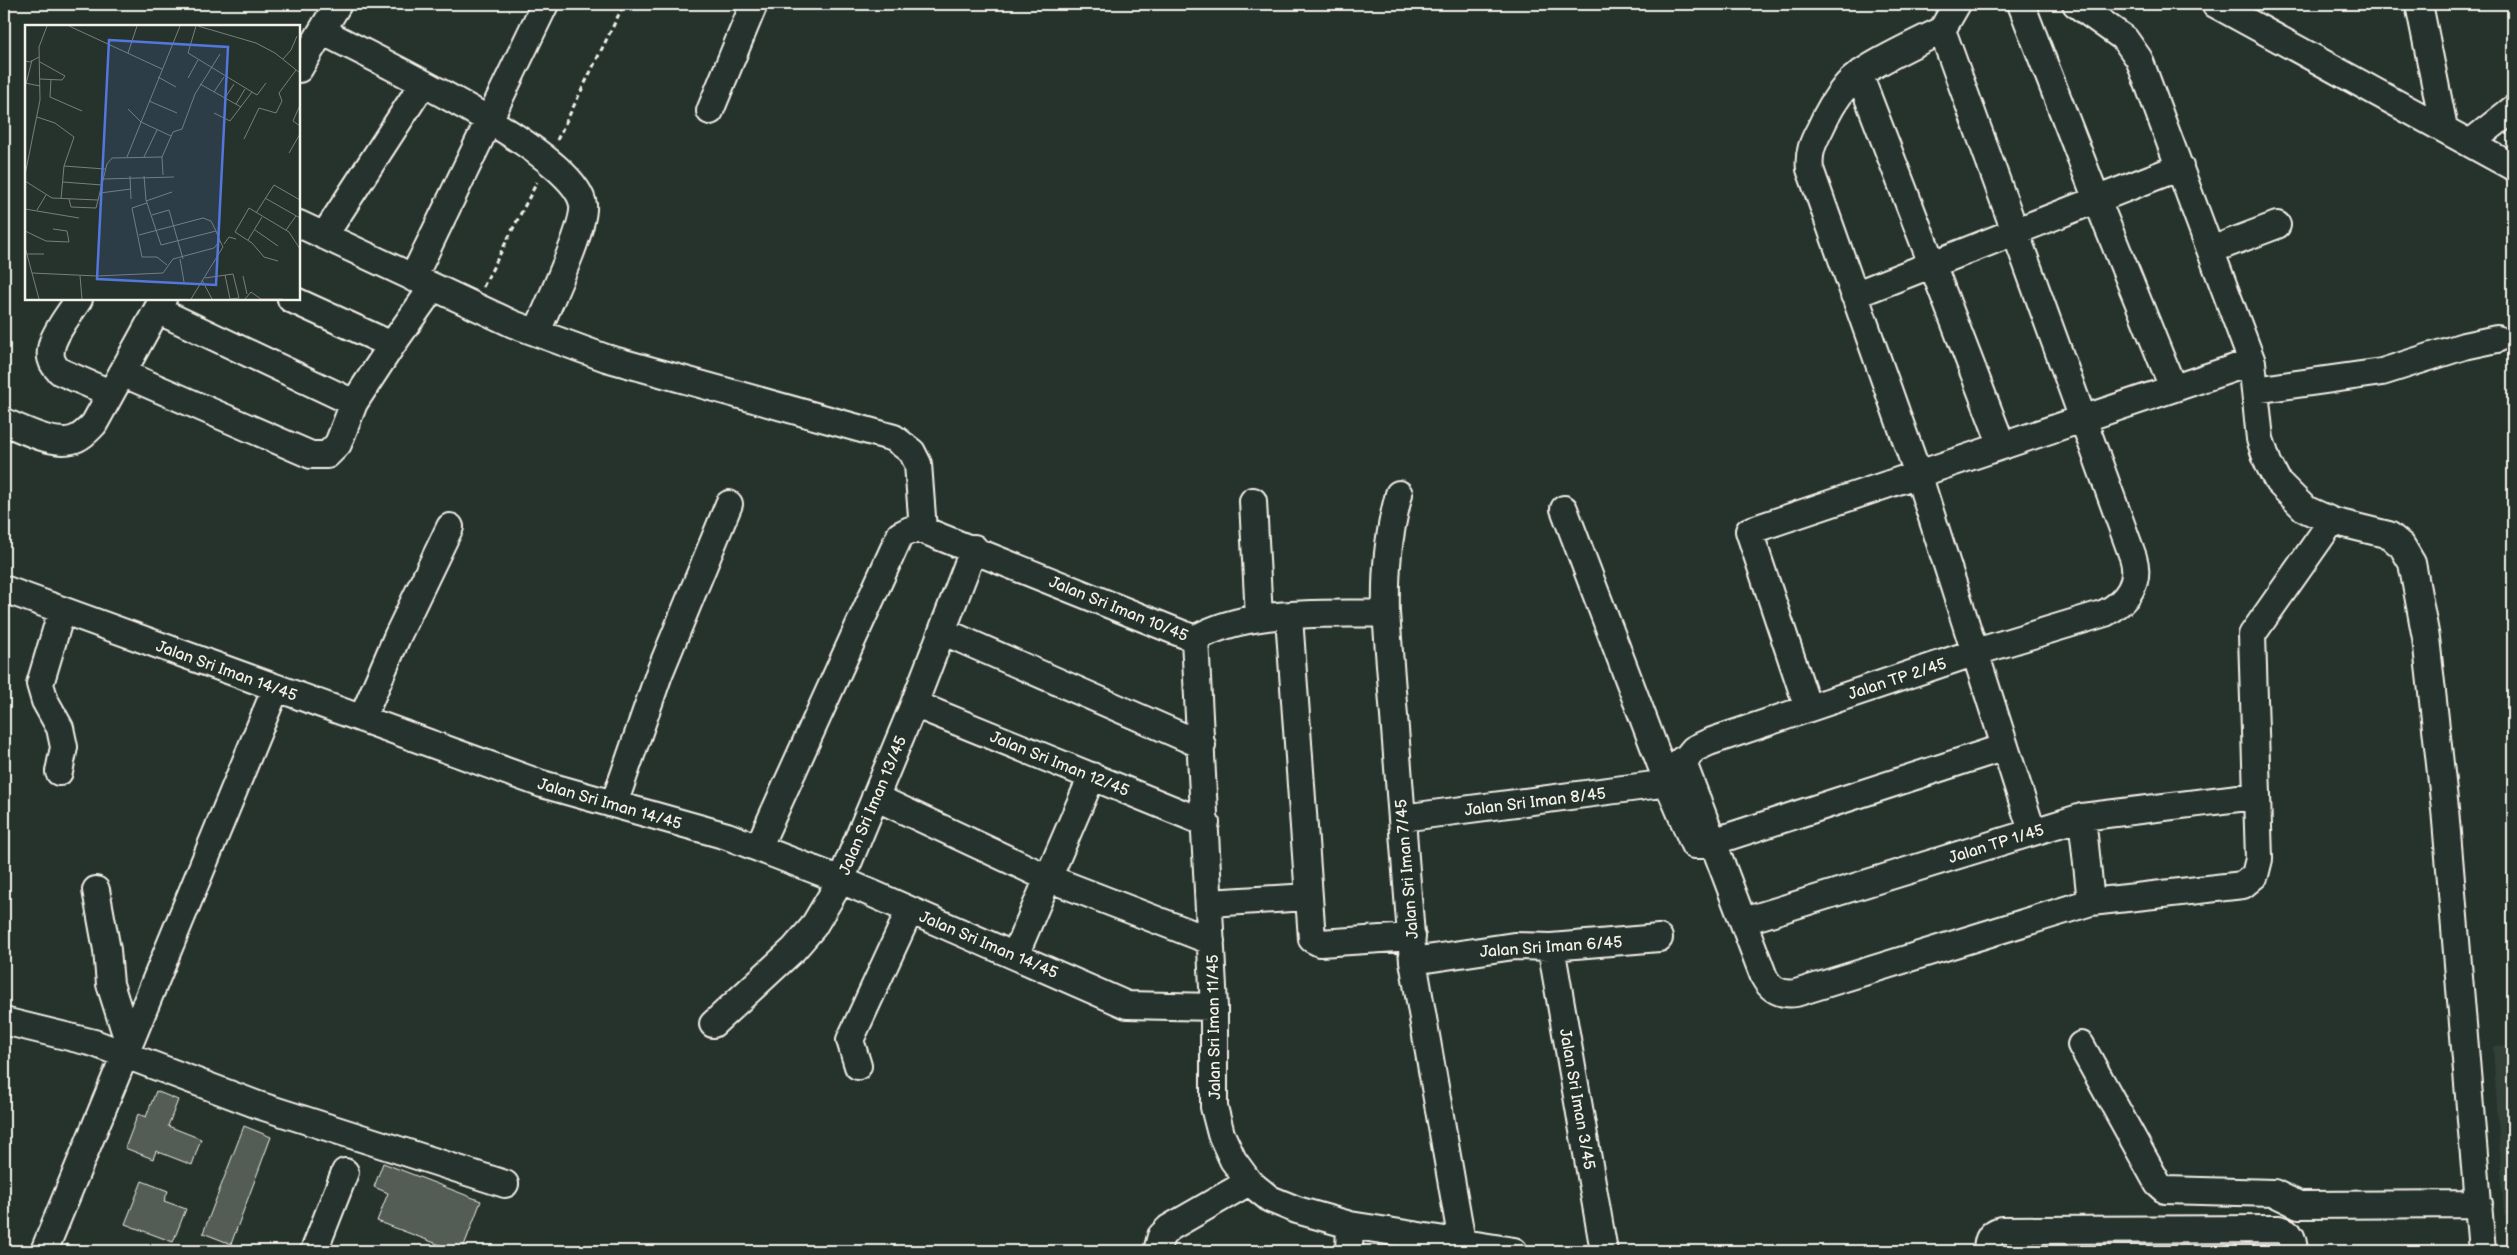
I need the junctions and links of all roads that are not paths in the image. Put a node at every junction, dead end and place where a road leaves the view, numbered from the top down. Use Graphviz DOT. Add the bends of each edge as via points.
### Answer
graph roads {
  1 [pos="338,4"];
  2 [pos="545,4"];
  3 [pos="754,4"];
  4 [pos="1957,4"];
  5 [pos="2021,4"];
  6 [pos="2076,4"];
  7 [pos="2215,4"];
  8 [pos="2420,4"];
  9 [pos="1942,30"];
  10 [pos="322,31"];
  11 [pos="300,67"];
  12 [pos="1859,74"];
  13 [pos="422,84"];
  14 [pos="2513,109"];
  15 [pos="710,111"];
  16 [pos="489,120"];
  17 [pos="2444,128"];
  18 [pos="2470,143"];
  19 [pos="2180,167"];
  20 [pos="2513,167"];
  21 [pos="2097,200"];
  22 [pos="300,224"];
  23 [pos="2277,225"];
  24 [pos="2016,231"];
  25 [pos="324,236"];
  26 [pos="2211,250"];
  27 [pos="1932,264"];
  28 [pos="423,283"];
  29 [pos="1854,295"];
  30 [pos="78,300"];
  31 [pos="292,300"];
  32 [pos="160,304"];
  33 [pos="537,332"];
  34 [pos="2497,339"];
  35 [pos="392,345"];
  36 [pos="2252,362"];
  37 [pos="116,383"];
  38 [pos="2173,388"];
  39 [pos="2256,390"];
  40 [pos="354,404"];
  41 [pos="2084,418"];
  42 [pos="4,422"];
  43 [pos="2002,446"];
  44 [pos="1918,474"];
  45 [pos="1399,494"];
  46 [pos="1253,501"];
  47 [pos="729,504"];
  48 [pos="1564,509"];
  49 [pos="2332,520"];
  50 [pos="450,528"];
  51 [pos="923,530"];
  52 [pos="974,548"];
  53 [pos="4,589"];
  54 [pos="62,610"];
  55 [pos="1386,614"];
  56 [pos="1289,617"];
  57 [pos="1259,618"];
  58 [pos="942,631"];
  59 [pos="1195,639"];
  60 [pos="1976,652"];
  61 [pos="276,688"];
  62 [pos="914,704"];
  63 [pos="1808,708"];
  64 [pos="362,719"];
  65 [pos="1202,745"];
  66 [pos="2005,747"];
  67 [pos="1682,760"];
  68 [pos="59,772"];
  69 [pos="1092,776"];
  70 [pos="1666,781"];
  71 [pos="2255,796"];
  72 [pos="875,797"];
  73 [pos="614,804"];
  74 [pos="2082,817"];
  75 [pos="1402,818"];
  76 [pos="1206,823"];
  77 [pos="2032,832"];
  78 [pos="1711,841"];
  79 [pos="758,848"];
  80 [pos="1048,878"];
  81 [pos="841,880"];
  82 [pos="96,890"];
  83 [pos="1308,897"];
  84 [pos="2091,902"];
  85 [pos="1209,904"];
  86 [pos="910,910"];
  87 [pos="1744,921"];
  88 [pos="1659,938"];
  89 [pos="1211,941"];
  90 [pos="1550,946"];
  91 [pos="1412,949"];
  92 [pos="1015,955"];
  93 [pos="1214,1007"];
  94 [pos="4,1021"];
  95 [pos="713,1024"];
  96 [pos="2082,1045"];
  97 [pos="128,1049"];
  98 [pos="858,1066"];
  99 [pos="345,1172"];
  100 [pos="1249,1182"];
  101 [pos="505,1184"];
  102 [pos="2479,1204"];
  103 [pos="1350,1225"];
  104 [pos="1462,1242"];
  105 [pos="1434,1245"];
  106 [pos="44,1251"];
  107 [pos="314,1251"];
  108 [pos="1157,1251"];
  109 [pos="1349,1251"];
  110 [pos="1514,1251"];
  111 [pos="1604,1251"];
  112 [pos="1987,1251"];
  113 [pos="2294,1251"];
  114 [pos="2482,1251"];
  1 -- 10 [label="street"];
  2 -- 16 [label="street"];
  3 -- 15 [label="street"];
  4 -- 9 [label="street"];
  5 -- 21 [label="street"];
  6 -- 19 [label="street" via="2125,39 2137,53"];
  7 -- 17 [label="street"];
  8 -- 17 [label="street"];
  9 -- 12 [label="street"];
  9 -- 24 [label="street"];
  10 -- 11 [label="street"];
  10 -- 13 [label="street"];
  12 -- 27 [label="street"];
  12 -- 29 [label="street" via="1846,84 1828,111 1811,149 1809,162"];
  13 -- 16 [label="street"];
  13 -- 25 [label="street"];
  14 -- 18 [label="street"];
  16 -- 28 [label="street"];
  16 -- 33 [label="street" via="548,160 568,178 583,204 581,225"];
  17 -- 18 [label="street"];
  18 -- 20 [label="street"];
  19 -- 21 [label="street"];
  19 -- 26 [label="street"];
  21 -- 24 [label="street"];
  21 -- 38 [label="street"];
  22 -- 25 [label="street"];
  23 -- 26 [label="street"];
  24 -- 27 [label="street"];
  24 -- 41 [label="street"];
  25 -- 28 [label="street"];
  26 -- 36 [label="street"];
  27 -- 29 [label="street"];
  27 -- 43 [label="street"];
  28 -- 33 [label="street"];
  28 -- 35 [label="street"];
  29 -- 44 [label="street"];
  30 -- 37 [label="street" via="52,343 50,360 61,372"];
  31 -- 35 [label="street"];
  32 -- 37 [label="street"];
  32 -- 40 [label="street"];
  33 -- 51 [label="street" via="606,358 894,438 912,452 918,464"];
  34 -- 39 [label="street" via="2382,372"];
  35 -- 40 [label="street"];
  36 -- 38 [label="street"];
  36 -- 39 [label="street"];
  37 -- 40 [label="street" via="319,457 333,451 338,444"];
  37 -- 42 [label="street" via="94,424 74,440 51,439"];
  38 -- 41 [label="street"];
  39 -- 49 [label="street" via="2261,448 2278,482 2305,509"];
  41 -- 43 [label="street"];
  41 -- 60 [label="street, Jalan TP 2/45" via="2134,561 2132,586 2122,603 2105,613"];
  43 -- 44 [label="street"];
  44 -- 60 [label="street"];
  44 -- 63 [label="street" via="1749,531"];
  45 -- 55 [label="street, Jalan Sri Iman 7/45" via="1389,533"];
  46 -- 57 [label="street"];
  47 -- 73 [label="street" via="659,674"];
  48 -- 70 [label="street"];
  49 -- 71 [label="street" via="2252,636"];
  49 -- 102 [label="street" via="2389,535 2402,546 2412,563 2426,638 2445,809"];
  50 -- 64 [label="street" via="397,637"];
  51 -- 52 [label="street, Jalan Sri Iman 10/45"];
  51 -- 79 [label="street" via="910,530 900,535"];
  52 -- 58 [label="street, Jalan Sri Iman 13/45"];
  52 -- 59 [label="street, Jalan Sri Iman 10/45"];
  53 -- 54 [label="street, Jalan Sri Iman 14/45"];
  54 -- 61 [label="street, Jalan Sri Iman 14/45"];
  54 -- 68 [label="street" via="40,684 60,728 64,747"];
  55 -- 56 [label="street, Jalan Sri Iman 10/45"];
  55 -- 75 [label="street, Jalan Sri Iman 7/45"];
  56 -- 57 [label="street, Jalan Sri Iman 10/45"];
  56 -- 83 [label="street"];
  57 -- 59 [label="street, Jalan Sri Iman 10/45" via="1228,624"];
  58 -- 62 [label="street, Jalan Sri Iman 13/45"];
  58 -- 65 [label="street"];
  59 -- 65 [label="street, Jalan Sri Iman 11/45"];
  60 -- 63 [label="street, Jalan TP 2/45"];
  60 -- 66 [label="street"];
  61 -- 64 [label="street, Jalan Sri Iman 14/45"];
  61 -- 97 [label="street"];
  62 -- 69 [label="street, Jalan Sri Iman 12/45"];
  62 -- 72 [label="street, Jalan Sri Iman 13/45"];
  63 -- 67 [label="street, Jalan TP 2/45" via="1709,742"];
  64 -- 73 [label="street, Jalan Sri Iman 14/45" via="542,784"];
  65 -- 76 [label="street, Jalan Sri Iman 11/45"];
  66 -- 77 [label="street"];
  66 -- 78 [label="street"];
  67 -- 70 [label="street, Jalan TP 2/45"];
  67 -- 78 [label="street"];
  69 -- 76 [label="street, Jalan Sri Iman 12/45"];
  69 -- 80 [label="street"];
  70 -- 75 [label="street, Jalan Sri Iman 8/45"];
  70 -- 78 [label="street" via="1694,845"];
  71 -- 74 [label="street, Jalan TP 1/45"];
  71 -- 84 [label="street" via="2259,859 2250,881 2235,887"];
  72 -- 80 [label="street"];
  72 -- 81 [label="street, Jalan Sri Iman 13/45"];
  73 -- 79 [label="street, Jalan Sri Iman 14/45"];
  74 -- 77 [label="street, Jalan TP 1/45"];
  74 -- 84 [label="street"];
  75 -- 91 [label="street, Jalan Sri Iman 7/45"];
  76 -- 85 [label="street, Jalan Sri Iman 11/45"];
  77 -- 87 [label="street, Jalan TP 1/45"];
  78 -- 87 [label="street"];
  79 -- 81 [label="street, Jalan Sri Iman 14/45"];
  80 -- 89 [label="street"];
  80 -- 92 [label="street"];
  81 -- 86 [label="street, Jalan Sri Iman 14/45"];
  81 -- 95 [label="street, Jalan Sri Iman 13/45" via="794,949"];
  82 -- 97 [label="street" via="110,984"];
  83 -- 85 [label="street"];
  83 -- 91 [label="street, Jalan Sri Iman 6/45" via="1311,935 1316,942"];
  84 -- 87 [label="street" via="1788,994 1780,993 1768,984"];
  85 -- 89 [label="street, Jalan Sri Iman 11/45"];
  86 -- 92 [label="street, Jalan Sri Iman 14/45"];
  86 -- 98 [label="street" via="850,1040"];
  88 -- 90 [label="street, Jalan Sri Iman 6/45"];
  89 -- 93 [label="street, Jalan Sri Iman 11/45"];
  90 -- 91 [label="street, Jalan Sri Iman 6/45"];
  90 -- 111 [label="street, Jalan Sri Iman 3/45"];
  91 -- 104 [label="street, Jalan Sri Iman 7/45"];
  92 -- 93 [label="street, Jalan Sri Iman 14/45" via="1127,1005"];
  93 -- 100 [label="street, Jalan Sri Iman 11/45" via="1214,1107 1221,1134"];
  94 -- 97 [label="street"];
  96 -- 102 [label="street" via="2158,1184 2165,1190 2278,1194 2299,1205"];
  97 -- 101 [label="street" via="258,1105"];
  97 -- 106 [label="street"];
  99 -- 107 [label="street"];
  100 -- 103 [label="street, Jalan Sri Iman 11/45" via="1270,1199"];
  100 -- 108 [label="street" via="1169,1228 1161,1236"];
  102 -- 114 [label="street"];
  103 -- 105 [label="street, Jalan Sri Iman 11/45"];
  103 -- 109 [label="street"];
  104 -- 105 [label="street, Jalan Sri Iman 11/45"];
  104 -- 110 [label="street, Jalan Sri Iman 11/45"];
  112 -- 113 [label="street" via="1991,1234 2001,1230 2259,1229 2289,1232"];
}
